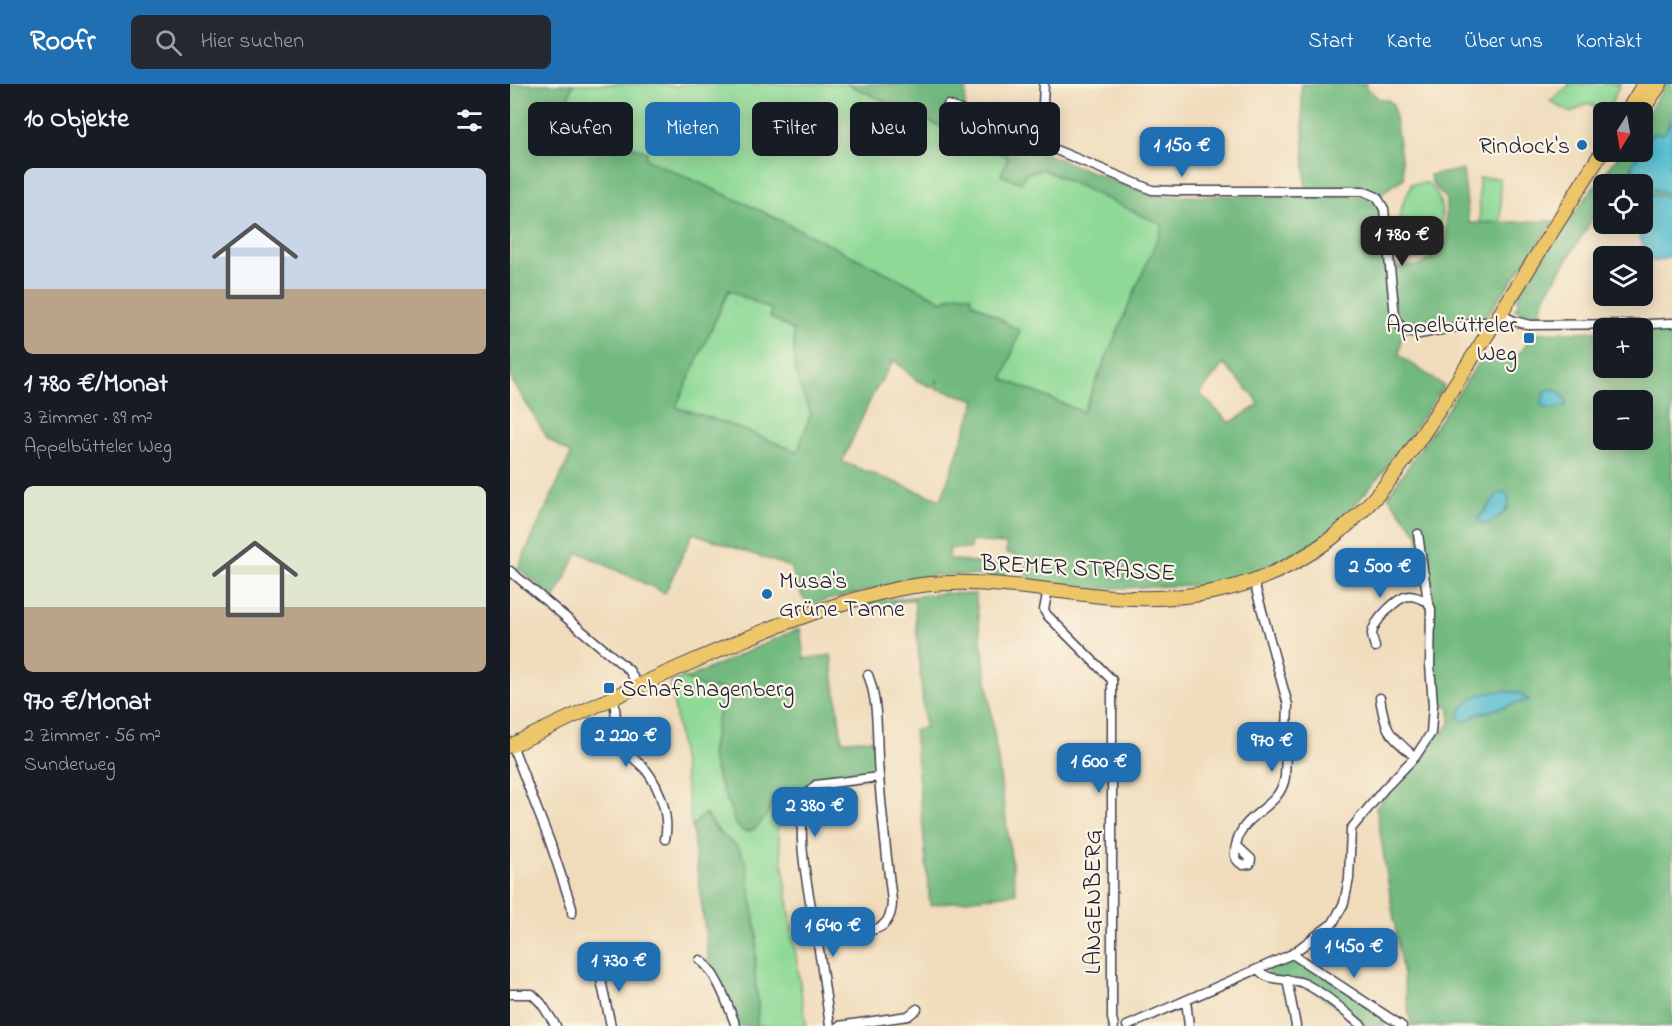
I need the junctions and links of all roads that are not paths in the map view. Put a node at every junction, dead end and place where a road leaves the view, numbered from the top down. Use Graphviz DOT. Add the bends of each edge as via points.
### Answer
graph roads {
  1 [pos="1044,84"];
  2 [pos="1644,84"];
  3 [pos="1660,84"];
  4 [pos="1043,102"];
  5 [pos="1633,102"];
  6 [pos="1648,102"];
  7 [pos="1060,151"];
  8 [pos="1596,162"];
  9 [pos="1605,162"];
  10 [pos="1562,214"];
  11 [pos="1497,319"];
  12 [pos="1672,323"];
  13 [pos="1418,534"];
  14 [pos="510,571"];
  15 [pos="1254,582"];
  16 [pos="1048,589"];
  17 [pos="1428,602"];
  18 [pos="1375,647"];
  19 [pos="868,675"];
  20 [pos="638,686"];
  21 [pos="614,697"];
  22 [pos="1380,698"];
  23 [pos="511,745"];
  24 [pos="1415,757"];
  25 [pos="879,777"];
  26 [pos="665,840"];
  27 [pos="1236,845"];
  28 [pos="572,913"];
  29 [pos="817,937"];
  30 [pos="1292,954"];
  31 [pos="700,960"];
  32 [pos="1259,970"];
  33 [pos="596,973"];
  34 [pos="1287,979"];
  35 [pos="510,994"];
  36 [pos="1186,1000"];
  37 [pos="916,1009"];
  38 [pos="556,1026"];
  39 [pos="611,1026"];
  40 [pos="736,1026"];
  41 [pos="830,1026"];
  42 [pos="838,1026"];
  43 [pos="1114,1026"];
  44 [pos="1127,1026"];
  45 [pos="1189,1026"];
  46 [pos="1296,1026"];
  47 [pos="1362,1026"];
  48 [pos="1402,1026"];
  1 -- 4 [label="street"];
  2 -- 5 [label="main road"];
  3 -- 6 [label="main road"];
  7 -- 11 [label="street" via="1152,190 1364,191 1377,197 1384,209 1393,308 1401,327 1419,334"];
  8 -- 10 [label="main road, BREMER STRASSE"];
  9 -- 10 [label="main road, BREMER STRASSE"];
  10 -- 11 [label="main road, BREMER STRASSE"];
  11 -- 12 [label="street" via="1530,325"];
  11 -- 15 [label="main road, BREMER STRASSE" via="1385,488 1330,540 1290,566"];
  13 -- 17 [label="street"];
  14 -- 20 [label="street" via="629,670"];
  15 -- 16 [label="main road, BREMER STRASSE" via="1219,592 1159,598"];
  15 -- 27 [label="street" via="1288,705 1285,777 1276,797 1240,831"];
  16 -- 20 [label="main road, BREMER STRASSE" via="970,583 900,588 772,626"];
  16 -- 43 [label="street, LANGENBERG" via="1044,610 1047,615 1113,680"];
  17 -- 18 [label="street" via="1408,596 1397,599 1372,632"];
  17 -- 24 [label="street" via="1433,723"];
  19 -- 25 [label="street" via="872,684"];
  20 -- 21 [label="main road, BREMER STRASSE"];
  21 -- 23 [label="main road, BREMER STRASSE"];
  21 -- 26 [label="street" via="624,749 658,788 667,830"];
  22 -- 24 [label="street" via="1390,734"];
  23 -- 28 [label="street, BREMER STRASSE" via="550,842"];
  24 -- 30 [label="street" via="1350,830 1349,879 1344,903 1333,923"];
  25 -- 29 [label="street" via="892,901 890,915 874,930"];
  25 -- 29 [label="street" via="813,786 807,798 802,855"];
  29 -- 41 [label="street"];
  30 -- 32 [label="street"];
  30 -- 48 [label="street"];
  31 -- 40 [label="street" via="723,994"];
  32 -- 34 [label="street" via="1267,977"];
  32 -- 36 [label="street"];
  33 -- 39 [label="street"];
  34 -- 46 [label="street"];
  34 -- 47 [label="street" via="1317,991"];
  35 -- 38 [label="street" via="532,994"];
  36 -- 44 [label="street"];
  36 -- 45 [label="street"];
  37 -- 42 [label="street" via="908,1016"];
}
